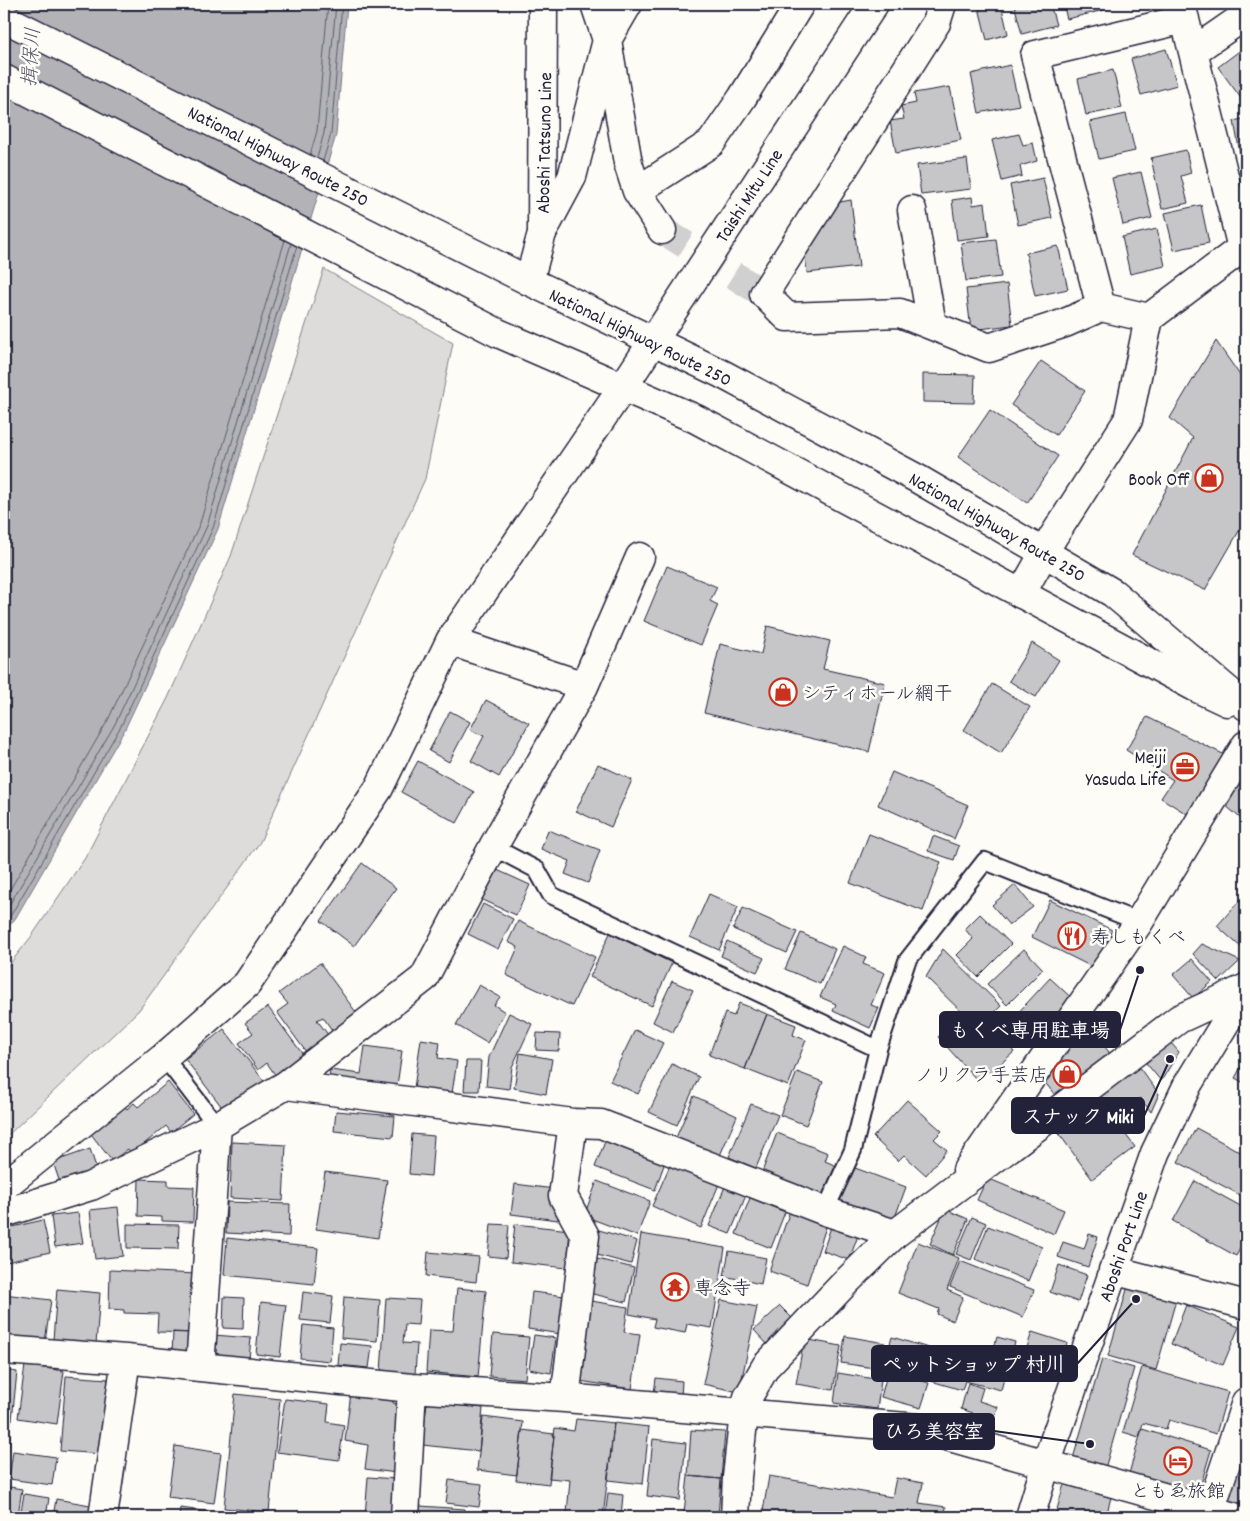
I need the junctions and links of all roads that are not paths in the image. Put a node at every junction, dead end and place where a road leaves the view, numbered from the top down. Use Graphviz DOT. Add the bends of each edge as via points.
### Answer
graph roads {
  1 [pos="544,4"];
  2 [pos="595,4"];
  3 [pos="628,4"];
  4 [pos="800,4"];
  5 [pos="874,4"];
  6 [pos="942,4"];
  7 [pos="1183,11"];
  8 [pos="1246,16"];
  9 [pos="4,18"];
  10 [pos="607,40"];
  11 [pos="1194,51"];
  12 [pos="4,79"];
  13 [pos="637,191"];
  14 [pos="912,210"];
  15 [pos="662,230"];
  16 [pos="542,233"];
  17 [pos="1244,247"];
  18 [pos="530,281"];
  19 [pos="1101,307"];
  20 [pos="1149,318"];
  21 [pos="932,325"];
  22 [pos="653,341"];
  23 [pos="623,387"];
  24 [pos="1044,553"];
  25 [pos="640,556"];
  26 [pos="1021,594"];
  27 [pos="450,641"];
  28 [pos="584,686"];
  29 [pos="1246,706"];
  30 [pos="1246,712"];
  31 [pos="1246,745"];
  32 [pos="493,847"];
  33 [pos="1139,922"];
  34 [pos="1246,988"];
  35 [pos="878,1049"];
  36 [pos="164,1057"];
  37 [pos="286,1085"];
  38 [pos="574,1123"];
  39 [pos="217,1126"];
  40 [pos="4,1186"];
  41 [pos="952,1191"];
  42 [pos="825,1211"];
  43 [pos="4,1213"];
  44 [pos="895,1234"];
  45 [pos="1113,1270"];
  46 [pos="1246,1305"];
  47 [pos="4,1350"];
  48 [pos="126,1358"];
  49 [pos="200,1367"];
  50 [pos="412,1388"];
  51 [pos="565,1398"];
  52 [pos="1246,1402"];
  53 [pos="744,1413"];
  54 [pos="1046,1464"];
  55 [pos="1222,1514"];
  56 [pos="103,1517"];
  57 [pos="405,1517"];
  58 [pos="736,1517"];
  59 [pos="1030,1517"];
  1 -- 16 [label="main road, Aboshi Tatsuno Line"];
  2 -- 10 [label="main road"];
  3 -- 10 [label="main road"];
  4 -- 13 [label="main road" via="711,143"];
  5 -- 22 [label="main road, Taishi Mitu Line"];
  6 -- 21 [label="main road" via="936,23 764,294 786,316 900,313"];
  7 -- 11 [label="main road"];
  7 -- 19 [label="main road" via="1035,54"];
  8 -- 11 [label="main road"];
  9 -- 18 [label="main road, National Highway Route 250"];
  10 -- 13 [label="main road" via="628,163"];
  10 -- 16 [label="main road" via="572,177"];
  11 -- 17 [label="main road"];
  12 -- 23 [label="main road" via="498,333"];
  13 -- 15 [label="main road"];
  14 -- 21 [label="main road"];
  16 -- 18 [label="main road, Aboshi Tatsuno Line"];
  17 -- 20 [label="main road"];
  18 -- 22 [label="main road, National Highway Route 250"];
  19 -- 20 [label="main road"];
  19 -- 21 [label="main road" via="1065,323 989,348"];
  20 -- 24 [label="main road" via="1128,420"];
  22 -- 23 [label="main road, Taishi Mitu Line"];
  22 -- 24 [label="main road, National Highway Route 250" via="722,374 918,479"];
  23 -- 26 [label="main road" via="696,420"];
  23 -- 27 [label="main road, Taishi Mitu Line"];
  24 -- 26 [label="main road"];
  24 -- 29 [label="main road, National Highway Route 250" via="1113,593"];
  25 -- 28 [label="main road"];
  26 -- 30 [label="main road"];
  27 -- 28 [label="main road"];
  27 -- 36 [label="main road, Taishi Mitu Line" via="379,788 253,976"];
  28 -- 32 [label="main road"];
  31 -- 33 [label="main road"];
  32 -- 35 [label="lane" via="537,870 551,895"];
  32 -- 37 [label="main road" via="424,978"];
  33 -- 35 [label="lane" via="985,861 907,960"];
  33 -- 41 [label="main road"];
  34 -- 41 [label="main road" via="1179,1019"];
  34 -- 45 [label="main road, Aboshi Port Line" via="1188,1084 1154,1153"];
  35 -- 42 [label="lane" via="852,1150"];
  36 -- 39 [label="lane"];
  36 -- 40 [label="main road, Taishi Mitu Line"];
  37 -- 38 [label="main road"];
  37 -- 39 [label="main road"];
  38 -- 42 [label="main road" via="601,1124"];
  38 -- 51 [label="main road" via="563,1196 585,1236"];
  39 -- 43 [label="main road" via="91,1186"];
  39 -- 49 [label="main road"];
  41 -- 44 [label="main road"];
  42 -- 44 [label="main road"];
  44 -- 53 [label="main road" via="766,1366 748,1397"];
  45 -- 46 [label="main road"];
  45 -- 54 [label="main road, Aboshi Port Line"];
  47 -- 48 [label="main road"];
  48 -- 49 [label="main road"];
  48 -- 56 [label="main road"];
  49 -- 50 [label="main road"];
  50 -- 51 [label="main road"];
  50 -- 57 [label="main road"];
  51 -- 53 [label="main road"];
  52 -- 55 [label="main road"];
  53 -- 54 [label="main road" via="918,1428"];
  53 -- 58 [label="main road"];
  54 -- 55 [label="main road"];
  54 -- 59 [label="main road, Aboshi Port Line"];
}
